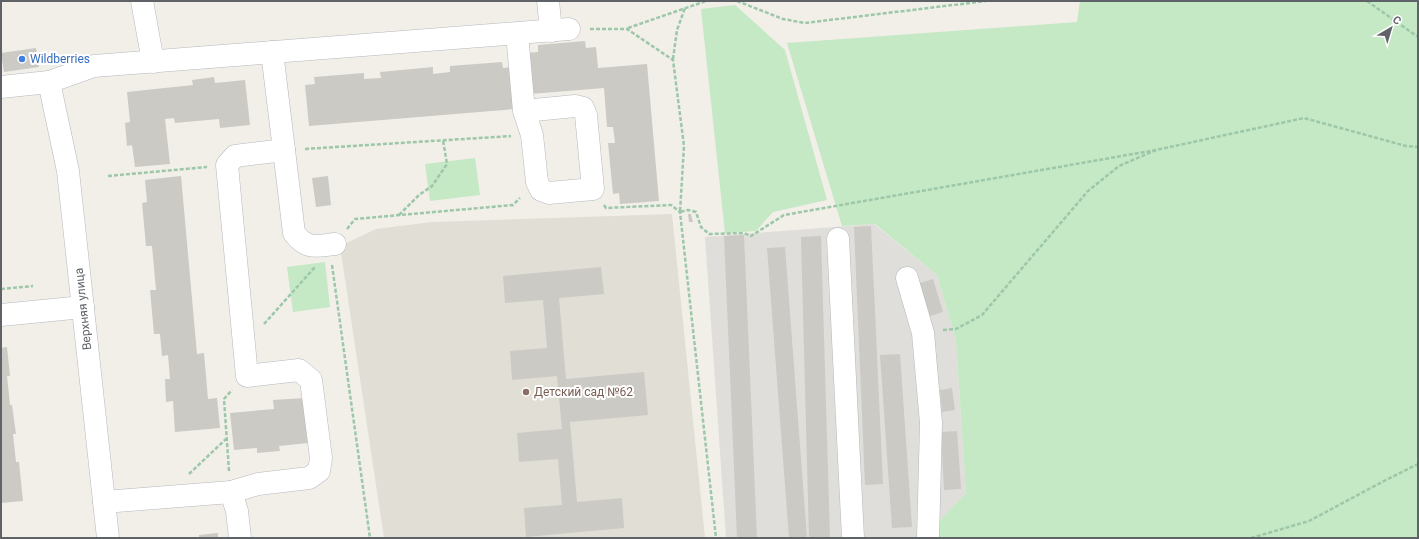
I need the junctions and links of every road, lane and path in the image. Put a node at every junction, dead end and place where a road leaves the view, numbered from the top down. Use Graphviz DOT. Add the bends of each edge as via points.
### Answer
graph roads {
  1 [pos="142,1"];
  2 [pos="548,1"];
  3 [pos="706,1"];
  4 [pos="737,1"];
  5 [pos="986,1"];
  6 [pos="1367,1"];
  7 [pos="685,7"];
  8 [pos="627,29"];
  9 [pos="560,30"];
  10 [pos="517,34"];
  11 [pos="1418,37"];
  12 [pos="272,52"];
  13 [pos="673,60"];
  14 [pos="152,62"];
  15 [pos="49,82"];
  16 [pos="1,87"];
  17 [pos="524,111"];
  18 [pos="532,135"];
  19 [pos="443,140"];
  20 [pos="1418,147"];
  21 [pos="284,150"];
  22 [pos="1156,150"];
  23 [pos="228,165"];
  24 [pos="108,176"];
  25 [pos="536,182"];
  26 [pos="593,189"];
  27 [pos="680,212"];
  28 [pos="399,215"];
  29 [pos="838,238"];
  30 [pos="332,247"];
  31 [pos="907,278"];
  32 [pos="33,286"];
  33 [pos="1,289"];
  34 [pos="83,307"];
  35 [pos="1,315"];
  36 [pos="923,332"];
  37 [pos="244,347"];
  38 [pos="247,376"];
  39 [pos="227,438"];
  40 [pos="1418,464"];
  41 [pos="231,492"];
  42 [pos="164,497"];
  43 [pos="104,502"];
  44 [pos="108,538"];
  45 [pos="240,538"];
  46 [pos="370,538"];
  47 [pos="716,538"];
  48 [pos="853,538"];
  49 [pos="928,538"];
  50 [pos="1251,538"];
  1 -- 14 [label="street"];
  2 -- 9 [label="street"];
  3 -- 7 [label="path"];
  4 -- 5 [label="path" via="783,19 805,23"];
  6 -- 11 [label="path"];
  7 -- 8 [label="path"];
  7 -- 13 [label="path" via="677,30"];
  8 -- 9 [label="path"];
  8 -- 13 [label="path"];
  9 -- 10 [label="street"];
  10 -- 12 [label="street"];
  10 -- 17 [label="street"];
  12 -- 14 [label="street"];
  12 -- 21 [label="street"];
  13 -- 27 [label="path" via="684,146"];
  14 -- 15 [label="street" via="94,66"];
  15 -- 16 [label="street"];
  15 -- 34 [label="street, Верхняя улица" via="68,171"];
  17 -- 18 [label="street"];
  17 -- 26 [label="street" via="575,106 583,108 586,115"];
  18 -- 19 [label="path"];
  18 -- 25 [label="street"];
  19 -- 21 [label="path"];
  19 -- 28 [label="path" via="447,164 432,186"];
  20 -- 22 [label="path" via="1304,118"];
  21 -- 23 [label="street" via="235,156"];
  21 -- 30 [label="street" via="294,233 300,242 311,246"];
  22 -- 27 [label="path" via="784,215 751,236 744,233 709,234 701,227 696,212"];
  22 -- 36 [label="path" via="1119,166 1088,190 982,314 956,329"];
  23 -- 24 [label="path"];
  23 -- 37 [label="street"];
  25 -- 26 [label="street" via="541,190 549,193"];
  25 -- 28 [label="path" via="513,205"];
  26 -- 27 [label="path" via="606,208 671,205"];
  27 -- 47 [label="path"];
  28 -- 30 [label="path" via="354,219"];
  29 -- 48 [label="street"];
  30 -- 37 [label="path"];
  30 -- 46 [label="path"];
  31 -- 36 [label="street"];
  32 -- 33 [label="path"];
  34 -- 35 [label="street"];
  34 -- 43 [label="street, Верхняя улица"];
  36 -- 49 [label="street" via="931,423"];
  37 -- 38 [label="street"];
  38 -- 39 [label="path" via="224,399"];
  38 -- 41 [label="street" via="299,370 311,380 321,458 319,471 309,478 258,484"];
  39 -- 41 [label="path"];
  39 -- 42 [label="path"];
  40 -- 50 [label="path" via="1309,521"];
  41 -- 42 [label="street"];
  41 -- 45 [label="street" via="237,511"];
  42 -- 43 [label="street"];
  43 -- 44 [label="street, Верхняя улица"];
}
